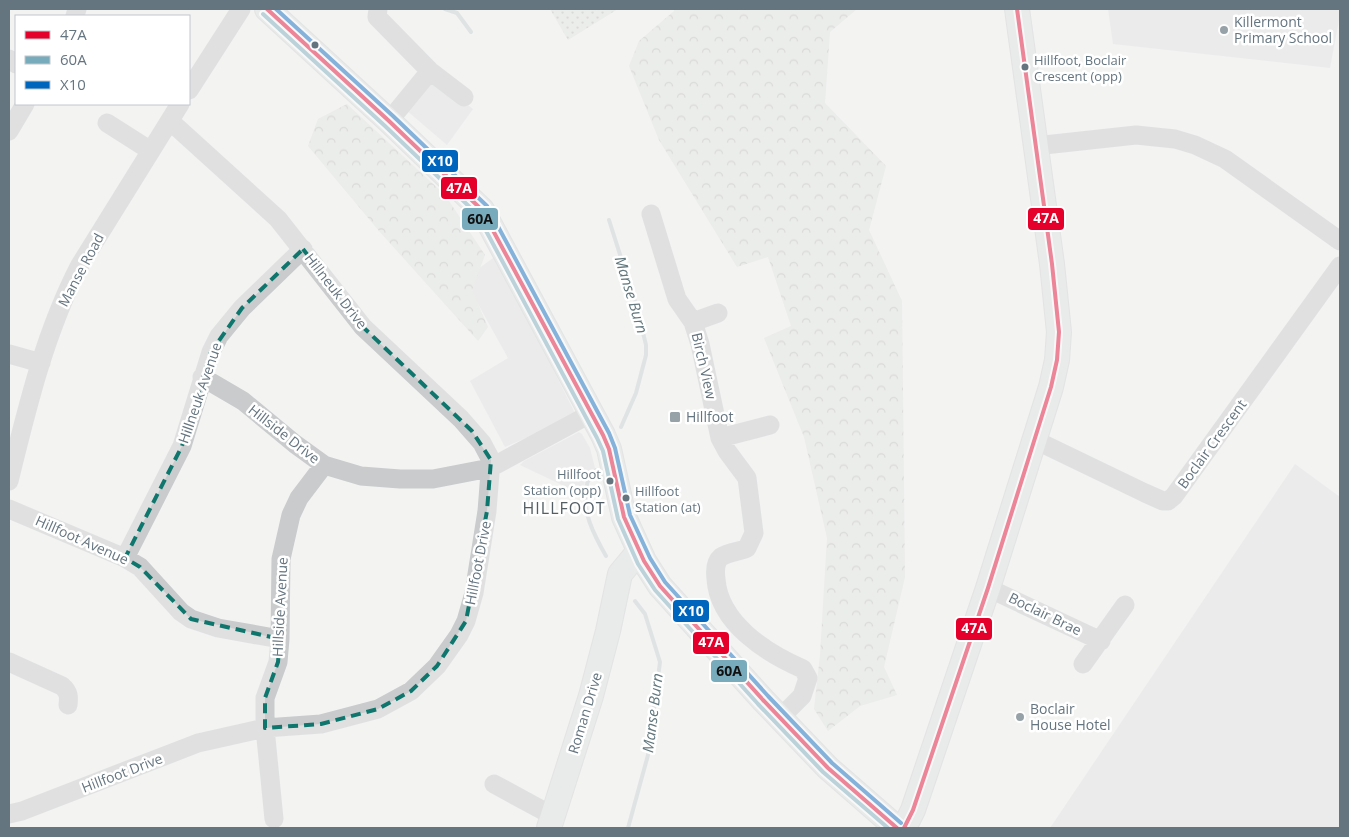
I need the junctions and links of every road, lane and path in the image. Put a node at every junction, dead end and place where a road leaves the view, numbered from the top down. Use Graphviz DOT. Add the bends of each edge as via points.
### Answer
graph roads {
  1 [pos="241,9"];
  2 [pos="267,9"];
  3 [pos="378,9"];
  4 [pos="1017,9"];
  5 [pos="430,71"];
  6 [pos="190,88"];
  7 [pos="464,97"];
  8 [pos="24,105"];
  9 [pos="179,105"];
  10 [pos="170,121"];
  11 [pos="389,121"];
  12 [pos="107,123"];
  13 [pos="9,131"];
  14 [pos="1036,146"];
  15 [pos="151,151"];
  16 [pos="651,214"];
  17 [pos="1340,241"];
  18 [pos="303,249"];
  19 [pos="1340,266"];
  20 [pos="718,313"];
  21 [pos="694,322"];
  22 [pos="9,354"];
  23 [pos="41,363"];
  24 [pos="202,377"];
  25 [pos="592,413"];
  26 [pos="770,424"];
  27 [pos="720,438"];
  28 [pos="1034,440"];
  29 [pos="324,465"];
  30 [pos="490,468"];
  31 [pos="9,481"];
  32 [pos="9,509"];
  33 [pos="639,551"];
  34 [pos="126,558"];
  35 [pos="657,580"];
  36 [pos="988,588"];
  37 [pos="616,597"];
  38 [pos="1125,605"];
  39 [pos="280,639"];
  40 [pos="1101,641"];
  41 [pos="9,662"];
  42 [pos="1084,664"];
  43 [pos="68,705"];
  44 [pos="780,717"];
  45 [pos="265,728"];
  46 [pos="494,784"];
  47 [pos="9,814"];
  48 [pos="274,819"];
  49 [pos="551,822"];
  50 [pos="897,828"];
  51 [pos="904,828"];
  1 -- 6 [label="street"];
  2 -- 11 [label="main road"];
  3 -- 5 [label="street" via="377,17"];
  4 -- 14 [label="main road"];
  5 -- 7 [label="street"];
  5 -- 11 [label="street"];
  8 -- 13 [label="street"];
  9 -- 10 [label="street, Manse Road"];
  10 -- 15 [label="street, Manse Road"];
  10 -- 18 [label="street, Hillneuk Drive" via="278,219"];
  11 -- 25 [label="main road" via="482,210"];
  12 -- 15 [label="street"];
  14 -- 17 [label="street" via="1136,135 1175,139 1195,145 1225,159"];
  14 -- 28 [label="main road" via="1059,346 1054,375"];
  15 -- 23 [label="street, Manse Road" via="66,291"];
  16 -- 21 [label="street, Birch View" via="677,299"];
  18 -- 24 [label="street, Hillneuk Avenue" via="228,324 210,352"];
  18 -- 30 [label="street, Hillneuk Drive" via="363,327 472,431 491,460"];
  19 -- 28 [label="street, Boclair Crescent" via="1168,501"];
  20 -- 21 [label="street, Birch View"];
  21 -- 27 [label="street, Birch View"];
  22 -- 23 [label="street"];
  23 -- 31 [label="street, Manse Road"];
  24 -- 29 [label="street, Hillside Drive" via="243,401"];
  24 -- 34 [label="street, Hillneuk Avenue" via="182,446"];
  25 -- 30 [label="street"];
  25 -- 33 [label="main road" via="609,449 624,517"];
  26 -- 27 [label="street"];
  27 -- 44 [label="street, Birch View" via="747,478 754,533 747,548 720,558 716,564 716,581 722,604 734,622 761,647 803,669 808,678 802,696"];
  28 -- 36 [label="main road"];
  29 -- 30 [label="street, Hillside Drive" via="361,476 400,479 447,477"];
  29 -- 39 [label="street, Hillside Avenue" via="298,498 291,515 282,559"];
  30 -- 45 [label="street, Hillfoot Drive" via="487,512 474,593 459,635 437,666 411,691 378,709 321,724"];
  32 -- 34 [label="street, Hillfoot Avenue"];
  33 -- 35 [label="main road"];
  33 -- 37 [label="main road, Roman Drive" via="620,574"];
  34 -- 39 [label="street, Hillfoot Avenue" via="140,567 191,619 218,628"];
  35 -- 37 [label="main road" via="630,584"];
  35 -- 44 [label="main road"];
  36 -- 40 [label="street, Boclair Brae"];
  36 -- 51 [label="main road"];
  37 -- 49 [label="main road, Roman Drive" via="591,696"];
  38 -- 40 [label="street, Boclair Brae"];
  39 -- 45 [label="street, Hillside Avenue" via="278,662 265,698"];
  40 -- 42 [label="street, Boclair Brae"];
  41 -- 43 [label="street" via="62,686 69,696"];
  44 -- 50 [label="main road" via="828,768"];
  45 -- 47 [label="street, Hillfoot Drive" via="198,744"];
  45 -- 48 [label="street"];
  46 -- 49 [label="street"];
}
